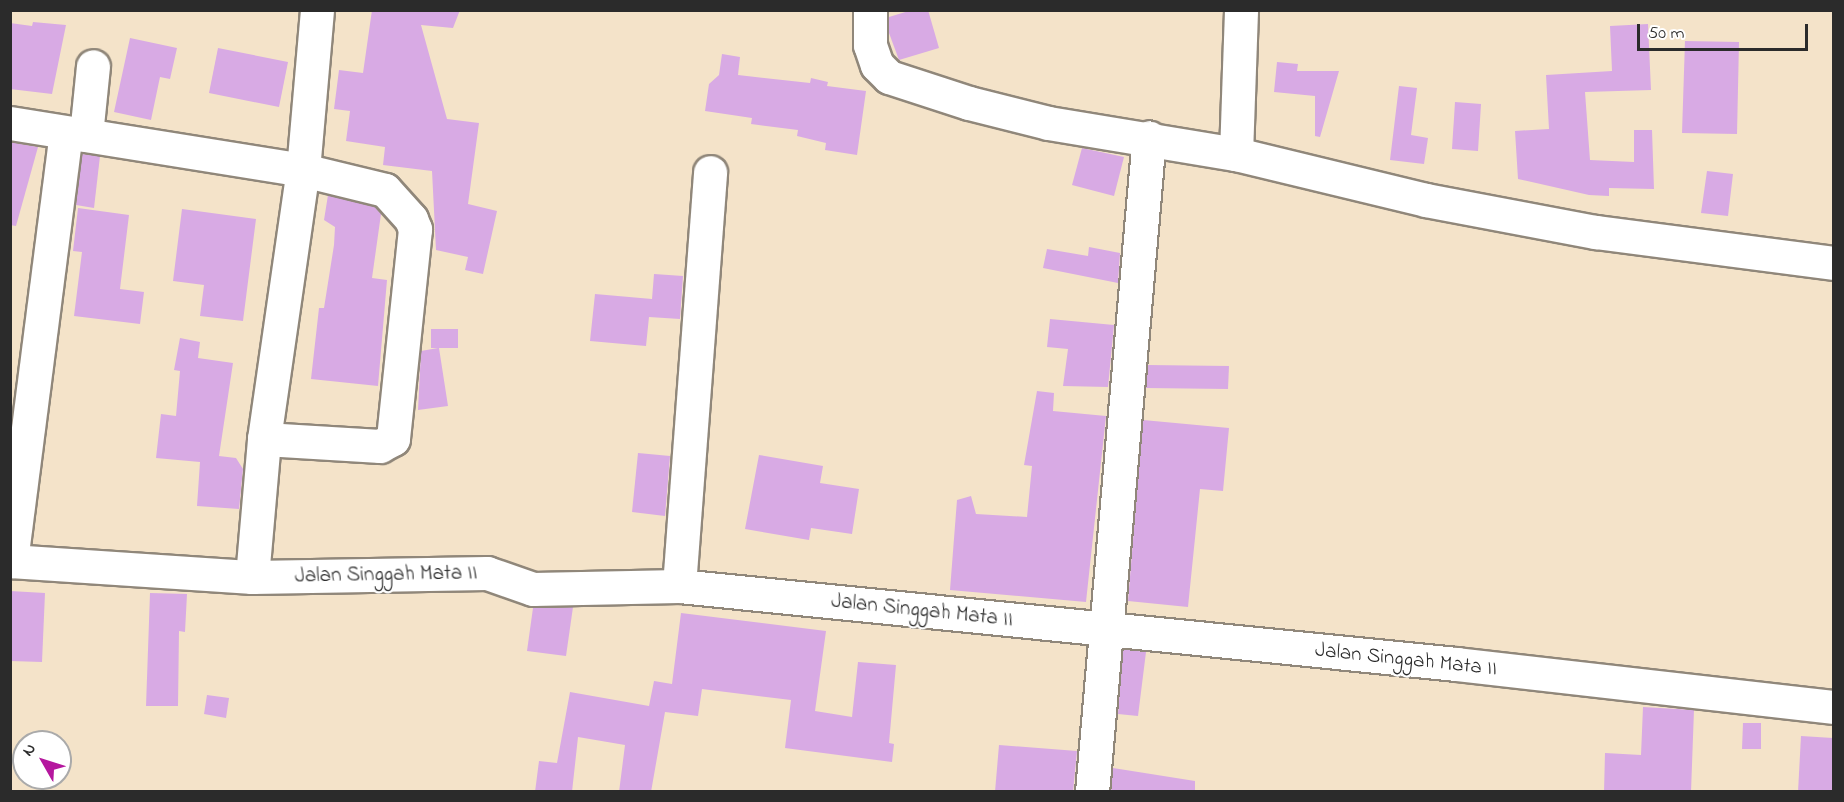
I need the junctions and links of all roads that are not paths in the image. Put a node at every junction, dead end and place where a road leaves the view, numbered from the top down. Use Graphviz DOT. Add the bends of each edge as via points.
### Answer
graph roads {
  1 [pos="317,10"];
  2 [pos="870,10"];
  3 [pos="1240,10"];
  4 [pos="93,66"];
  5 [pos="10,123"];
  6 [pos="76,135"];
  7 [pos="1147,151"];
  8 [pos="1236,154"];
  9 [pos="303,170"];
  10 [pos="710,171"];
  11 [pos="1833,263"];
  12 [pos="264,439"];
  13 [pos="11,561"];
  14 [pos="252,577"];
  15 [pos="679,586"];
  16 [pos="1108,632"];
  17 [pos="1833,707"];
  18 [pos="1092,792"];
  1 -- 9 [label="street"];
  2 -- 7 [label="street" via="870,45 878,65 889,76 915,88"];
  3 -- 8 [label="street"];
  4 -- 6 [label="street"];
  5 -- 6 [label="street"];
  6 -- 9 [label="street"];
  6 -- 13 [label="street"];
  7 -- 8 [label="street"];
  7 -- 16 [label="street"];
  8 -- 11 [label="street" via="1426,200 1596,232"];
  9 -- 12 [label="street"];
  9 -- 12 [label="street" via="385,190 415,229 393,439 380,446"];
  10 -- 15 [label="street"];
  12 -- 14 [label="street"];
  13 -- 14 [label="street, Jalan Singgah Mata II"];
  14 -- 15 [label="street, Jalan Singgah Mata II" via="487,573 533,590"];
  15 -- 16 [label="street, Jalan Singgah Mata II"];
  16 -- 17 [label="street, Jalan Singgah Mata II" via="1456,664"];
  16 -- 18 [label="street"];
}
